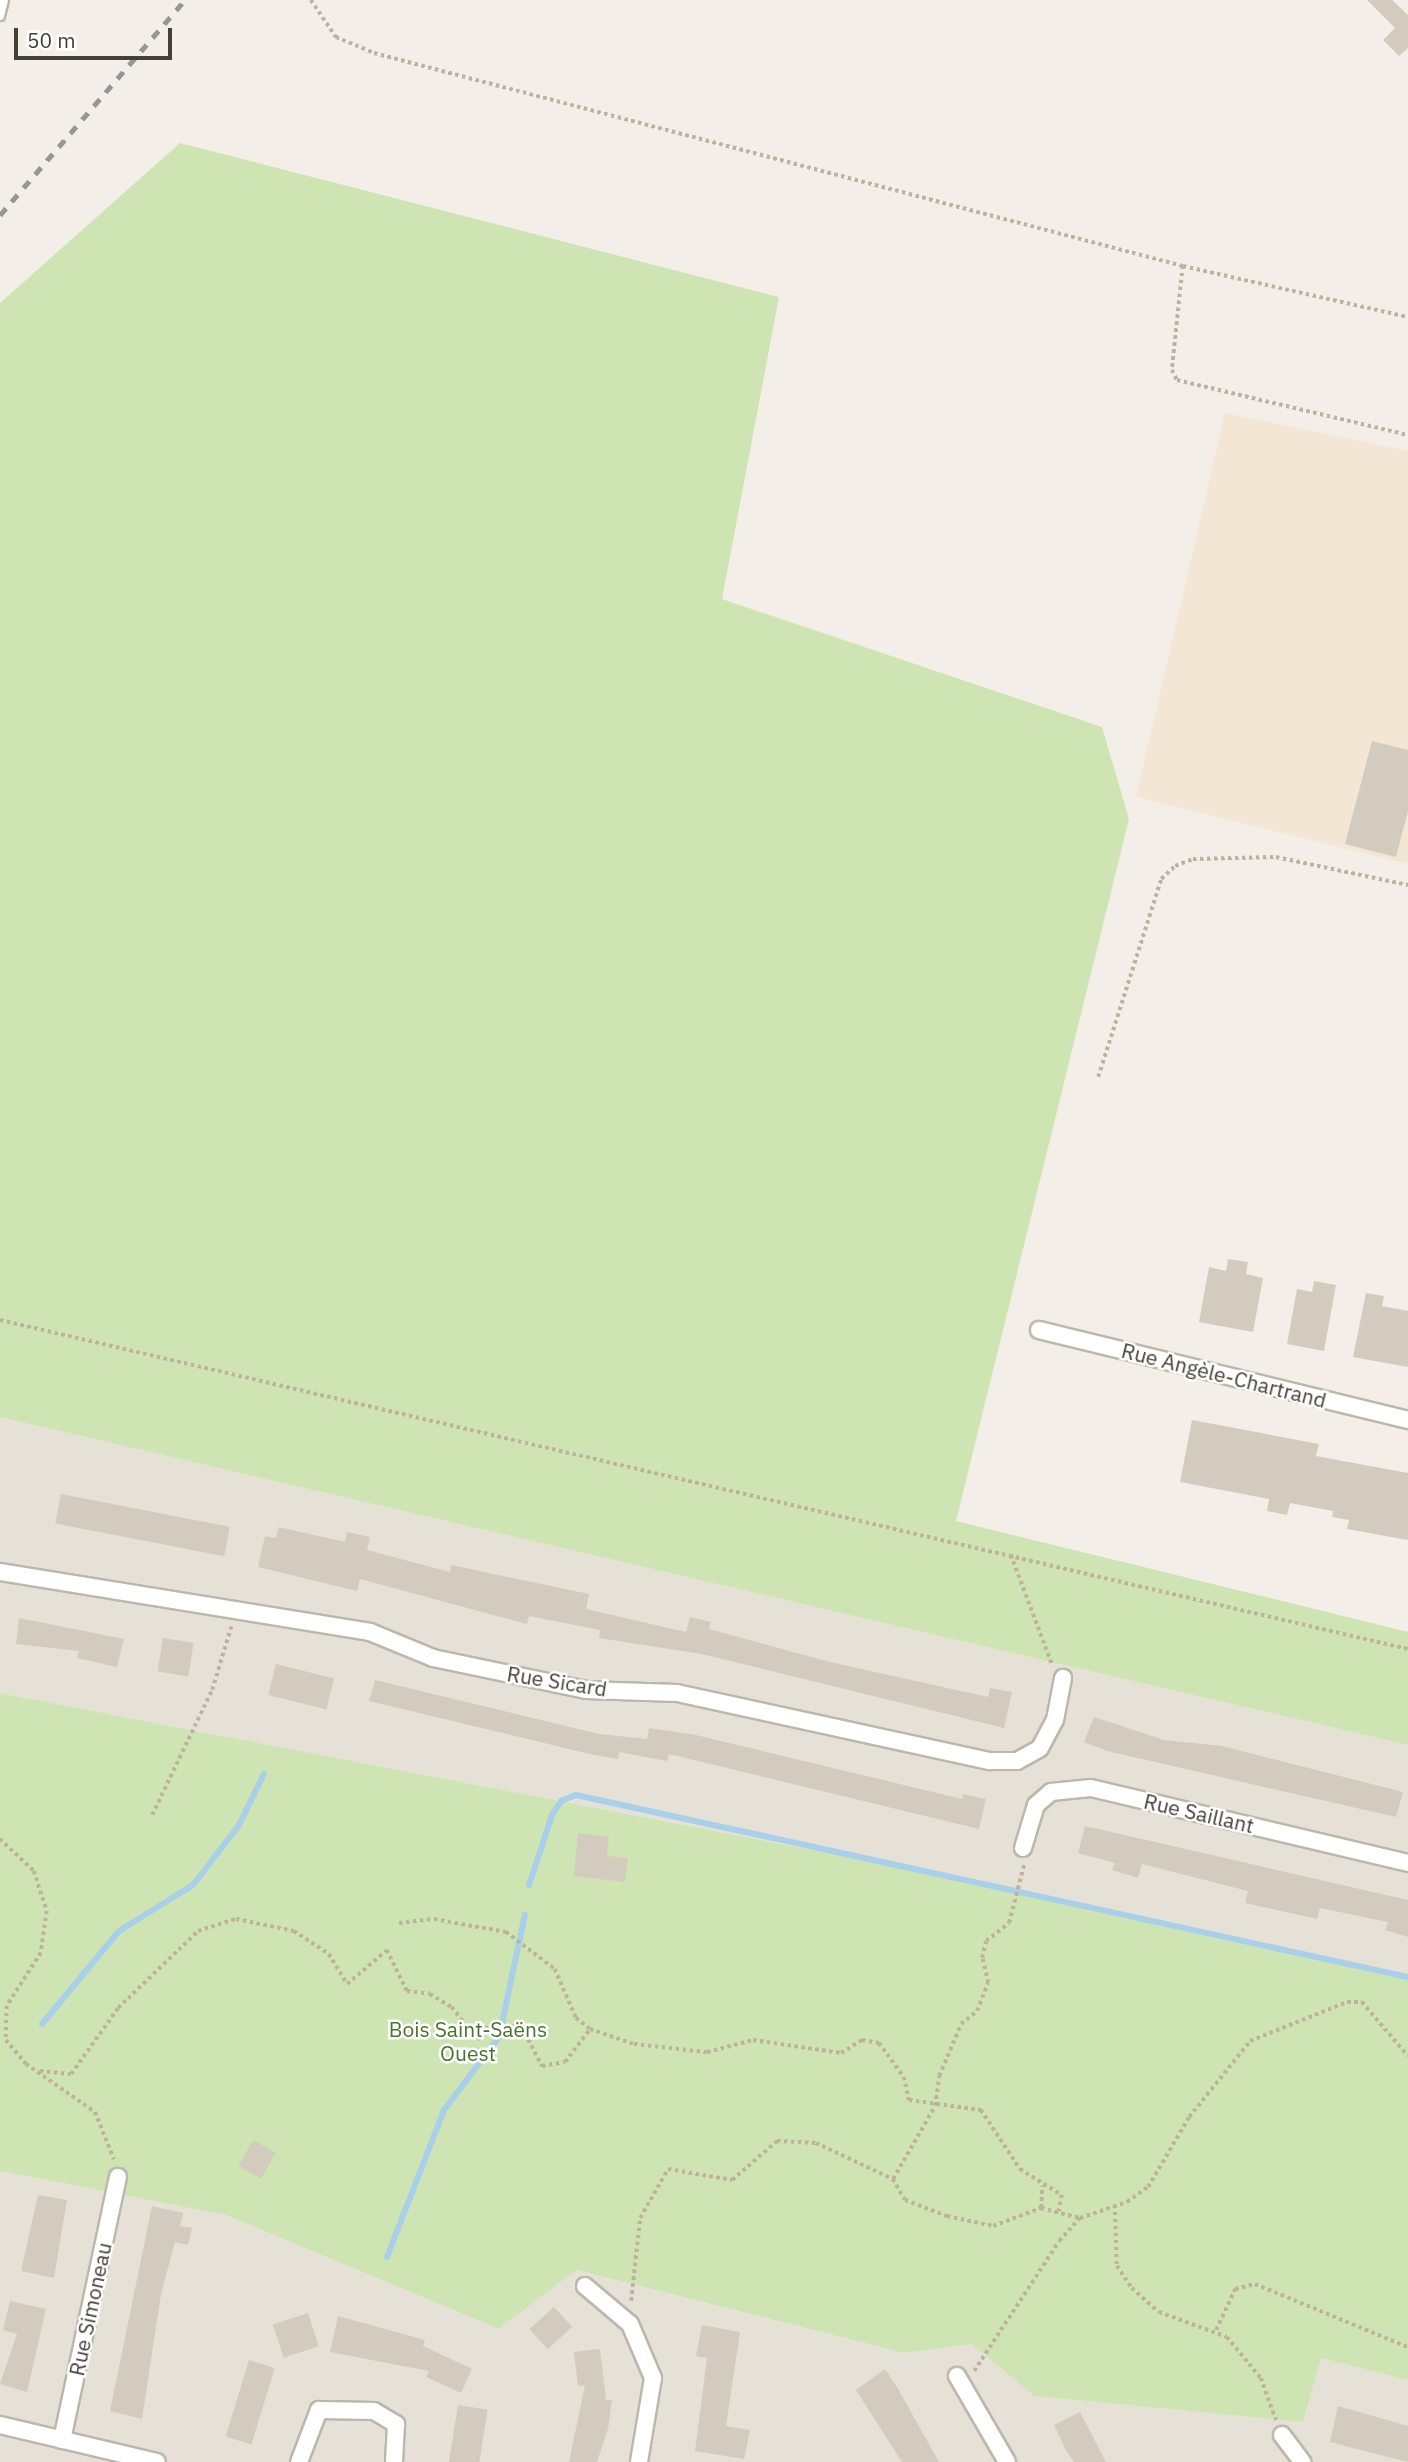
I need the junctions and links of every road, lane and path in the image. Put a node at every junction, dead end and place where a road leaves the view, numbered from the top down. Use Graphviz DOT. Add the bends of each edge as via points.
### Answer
graph roads {
  1 [pos="4,0"];
  2 [pos="311,0"];
  3 [pos="0,16"];
  4 [pos="1183,266"];
  5 [pos="1408,317"];
  6 [pos="1408,435"];
  7 [pos="1408,886"];
  8 [pos="1098,1077"];
  9 [pos="0,1320"];
  10 [pos="1039,1330"];
  11 [pos="1408,1420"];
  12 [pos="1012,1555"];
  13 [pos="0,1572"];
  14 [pos="236,1609"];
  15 [pos="1408,1649"];
  16 [pos="1063,1678"];
  17 [pos="152,1815"];
  18 [pos="0,1839"];
  19 [pos="1023,1848"];
  20 [pos="1408,1863"];
  21 [pos="399,1923"];
  22 [pos="590,2029"];
  23 [pos="1408,2056"];
  24 [pos="40,2071"];
  25 [pos="935,2106"];
  26 [pos="118,2177"];
  27 [pos="892,2179"];
  28 [pos="1042,2186"];
  29 [pos="1115,2205"];
  30 [pos="1041,2208"];
  31 [pos="1059,2212"];
  32 [pos="1080,2218"];
  33 [pos="585,2286"];
  34 [pos="623,2318"];
  35 [pos="1216,2331"];
  36 [pos="1408,2347"];
  37 [pos="959,2378"];
  38 [pos="0,2425"];
  39 [pos="1282,2435"];
  40 [pos="62,2440"];
  41 [pos="157,2462"];
  42 [pos="299,2462"];
  43 [pos="394,2462"];
  44 [pos="639,2462"];
  45 [pos="1007,2462"];
  46 [pos="1302,2462"];
  1 -- 3 [label="lane"];
  2 -- 4 [label="path" via="336,37 374,53"];
  4 -- 5 [label="path"];
  4 -- 6 [label="path" via="1172,370 1177,380 1187,387"];
  7 -- 8 [label="path" via="1276,856 1194,859 1175,866 1161,879"];
  9 -- 12 [label="path"];
  10 -- 11 [label="street, Rue Angèle-Chartrand"];
  12 -- 15 [label="path"];
  12 -- 16 [label="path" via="1024,1602 1054,1671"];
  13 -- 14 [label="street, Rue Sicard"];
  14 -- 16 [label="street, Rue Sicard" via="370,1632 433,1658 586,1690 677,1693 990,1761 1017,1760 1040,1748 1055,1720"];
  14 -- 17 [label="path" via="212,1690"];
  18 -- 24 [label="path" via="34,1871 47,1911 41,1953 4,2022 16,2056"];
  19 -- 20 [label="street, Rue Saillant" via="1037,1805 1051,1791 1091,1788"];
  19 -- 25 [label="path" via="1009,1923 986,1941 982,1958 988,1983 977,2011 957,2035"];
  21 -- 22 [label="path" via="434,1919 506,1932 555,1969 576,2018"];
  22 -- 24 [label="path" via="565,2062 542,2066 522,2027 489,2025 477,2040 452,2007 430,1994 407,1991 387,1950 347,1984 329,1954 294,1931 236,1919 198,1931 118,2008 71,2074"];
  22 -- 25 [label="path" via="685,2052 753,2040 841,2053 871,2040 885,2047 904,2077 909,2099"];
  23 -- 29 [label="path" via="1362,2002 1347,2001 1267,2031 1237,2051 1147,2187"];
  24 -- 26 [label="path" via="95,2112"];
  25 -- 27 [label="path"];
  25 -- 28 [label="path" via="981,2110 1020,2169"];
  26 -- 40 [label="street, Rue Simoneau"];
  27 -- 30 [label="path" via="905,2200 982,2224 993,2226"];
  27 -- 34 [label="path" via="816,2143 778,2141 732,2180 668,2169 640,2218 634,2289"];
  28 -- 30 [label="path"];
  28 -- 31 [label="path" via="1062,2195"];
  29 -- 32 [label="path"];
  29 -- 35 [label="path" via="1117,2266 1132,2288 1159,2312"];
  30 -- 31 [label="path"];
  31 -- 32 [label="path"];
  32 -- 37 [label="path" via="1017,2302 985,2361"];
  33 -- 34 [label="street"];
  34 -- 44 [label="street" via="653,2378"];
  35 -- 36 [label="path" via="1236,2289 1255,2284"];
  35 -- 39 [label="path" via="1261,2378"];
  37 -- 45 [label="street"];
  38 -- 40 [label="street"];
  39 -- 46 [label="street"];
  40 -- 41 [label="street"];
  42 -- 43 [label="street" via="320,2410 374,2411 396,2424"];
}
